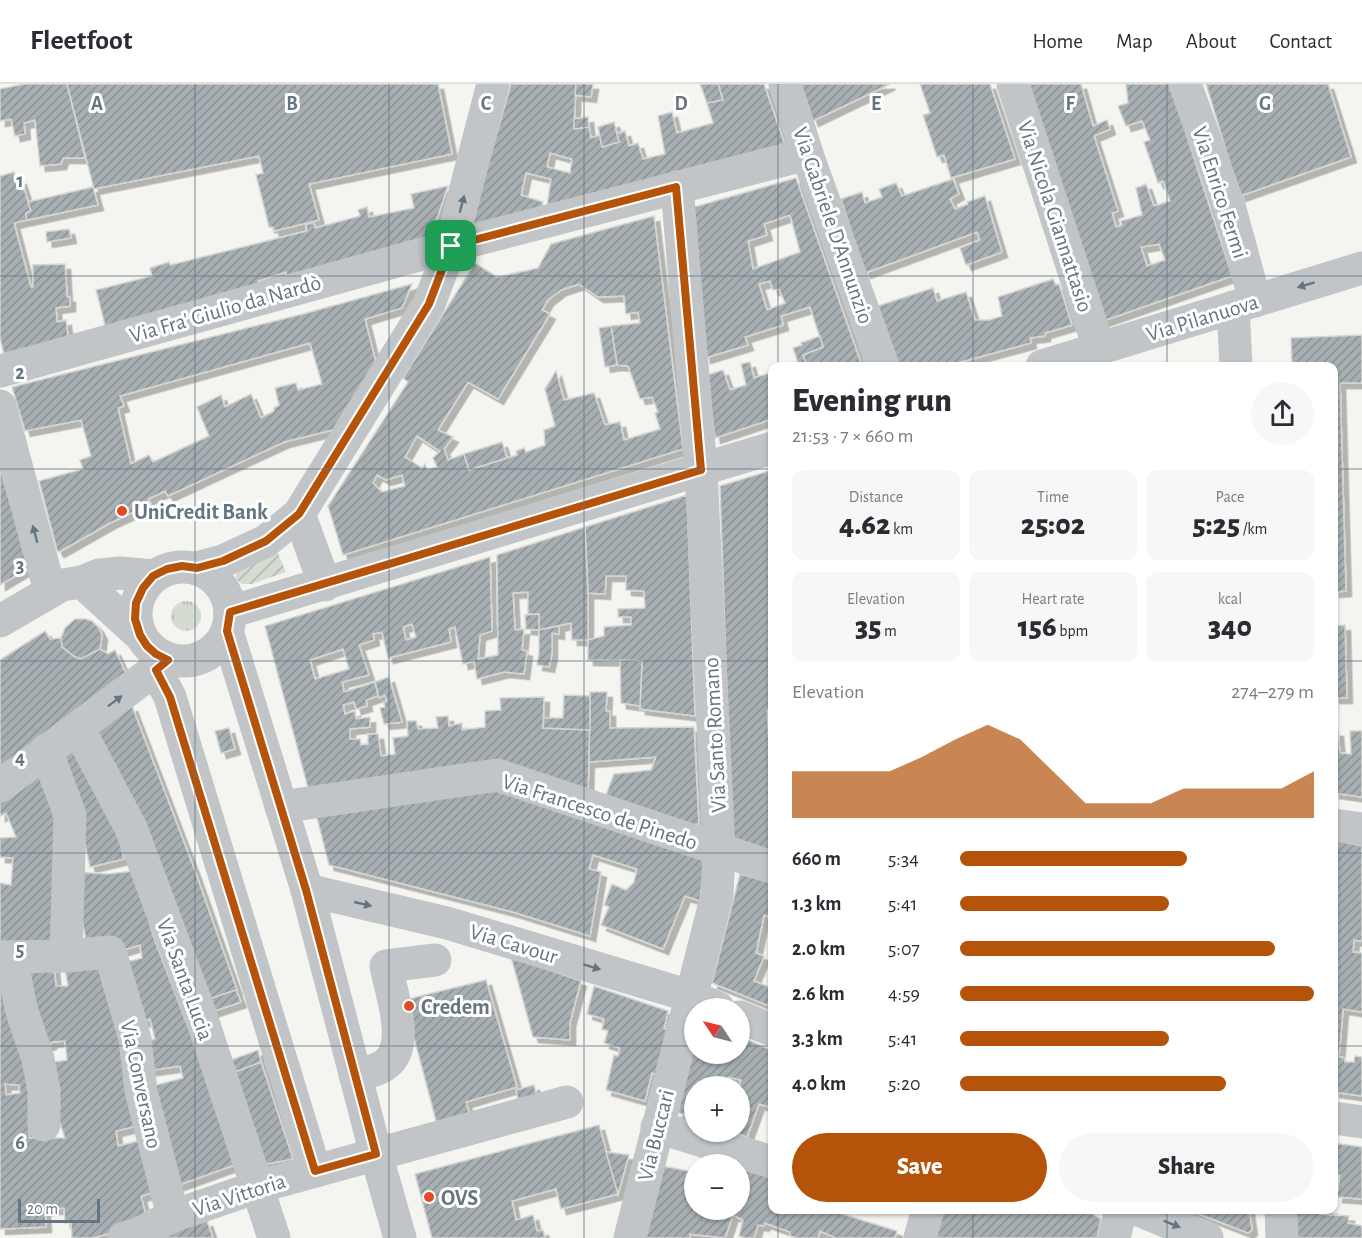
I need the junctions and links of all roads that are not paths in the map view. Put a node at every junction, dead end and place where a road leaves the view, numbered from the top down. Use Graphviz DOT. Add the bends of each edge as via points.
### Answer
graph roads {
  1 [pos="494,84"];
  2 [pos="785,84"];
  3 [pos="1013,84"];
  4 [pos="1185,84"];
  5 [pos="807,154"];
  6 [pos="676,187"];
  7 [pos="451,246"];
  8 [pos="1362,268"];
  9 [pos="1244,304"];
  10 [pos="1099,348"];
  11 [pos="882,362"];
  12 [pos="1055,362"];
  13 [pos="1237,362"];
  14 [pos="0,371"];
  15 [pos="0,406"];
  16 [pos="768,449"];
  17 [pos="701,470"];
  18 [pos="299,514"];
  19 [pos="197,568"];
  20 [pos="153,576"];
  21 [pos="82,582"];
  22 [pos="325,585"];
  23 [pos="50,591"];
  24 [pos="0,621"];
  25 [pos="229,622"];
  26 [pos="140,635"];
  27 [pos="171,664"];
  28 [pos="249,702"];
  29 [pos="78,728"];
  30 [pos="46,750"];
  31 [pos="0,786"];
  32 [pos="281,807"];
  33 [pos="1338,826"];
  34 [pos="1362,829"];
  35 [pos="719,850"];
  36 [pos="768,866"];
  37 [pos="306,890"];
  38 [pos="66,956"];
  39 [pos="6,957"];
  40 [pos="435,960"];
  41 [pos="691,998"];
  42 [pos="704,998"];
  43 [pos="750,1021"];
  44 [pos="768,1028"];
  45 [pos="684,1055"];
  46 [pos="355,1075"];
  47 [pos="567,1102"];
  48 [pos="1338,1119"];
  49 [pos="1362,1122"];
  50 [pos="44,1125"];
  51 [pos="657,1127"];
  52 [pos="376,1154"];
  53 [pos="768,1161"];
  54 [pos="315,1171"];
  55 [pos="257,1187"];
  56 [pos="927,1214"];
  57 [pos="1120,1214"];
  58 [pos="1148,1214"];
  59 [pos="1281,1214"];
  60 [pos="173,1216"];
  61 [pos="124,1238"];
  62 [pos="274,1238"];
  63 [pos="400,1238"];
  64 [pos="630,1238"];
  65 [pos="920,1238"];
  66 [pos="1114,1238"];
  67 [pos="1207,1238"];
  68 [pos="1282,1238"];
  7 -- 1 [label="street, one-way"];
  2 -- 5 [label="street, Via Gabriele D'Annunzio"];
  3 -- 10 [label="street, Via Nicola Giannattasio"];
  4 -- 9 [label="street, Via Enrico Fermi" via="1230,209"];
  5 -- 6 [label="street, Via Fra' Giulio da Nardò"];
  5 -- 11 [label="street, Via Gabriele D'Annunzio"];
  6 -- 7 [label="street, Via Fra' Giulio da Nardò"];
  6 -- 17 [label="street, Via Santo Romano"];
  7 -- 14 [label="street, Via Fra' Giulio da Nardò"];
  7 -- 18 [label="street" via="429,304"];
  8 -- 9 [label="street, Via Pilanuova, one-way"];
  9 -- 10 [label="street, Via Pilanuova"];
  9 -- 13 [label="street, Via Enrico Fermi"];
  10 -- 12 [label="street, Via Pilanuova"];
  23 -- 15 [label="street, one-way"];
  16 -- 17 [label="street"];
  17 -- 22 [label="street"];
  17 -- 35 [label="street, Via Santo Romano"];
  18 -- 19 [label="street" via="266,541"];
  18 -- 22 [label="street"];
  19 -- 20 [label="street" via="182,566"];
  19 -- 25 [label="street" via="221,585 228,598"];
  20 -- 21 [label="street" via="120,573"];
  20 -- 26 [label="street" via="136,603"];
  21 -- 23 [label="street"];
  21 -- 26 [label="street"];
  22 -- 25 [label="street"];
  23 -- 24 [label="street"];
  25 -- 27 [label="street" via="212,652"];
  25 -- 28 [label="street"];
  26 -- 27 [label="street" via="147,646"];
  27 -- 28 [label="street"];
  29 -- 27 [label="street, one-way"];
  27 -- 54 [label="street" via="170,697"];
  28 -- 32 [label="street"];
  29 -- 30 [label="street"];
  29 -- 55 [label="street, Via Santa Lucia" via="131,828 201,1016"];
  30 -- 31 [label="street"];
  30 -- 38 [label="street" via="70,815"];
  32 -- 35 [label="street, Via Francesco de Pinedo" via="497,775"];
  32 -- 37 [label="street"];
  33 -- 34 [label="street"];
  35 -- 36 [label="street, Via Francesco de Pinedo"];
  35 -- 42 [label="street, Via Santo Romano"];
  37 -- 41 [label="street, Via Cavour, one-way" via="447,923"];
  37 -- 46 [label="street"];
  38 -- 39 [label="street"];
  38 -- 60 [label="street, Via Conversano" via="110,952 135,1039 141,1090"];
  39 -- 50 [label="street" via="38,1059 44,1090"];
  40 -- 46 [label="street" via="386,966 400,1031 395,1053 386,1064"];
  43 -- 44 [label="street"];
  45 -- 51 [label="street, Via Buccari"];
  46 -- 52 [label="street"];
  47 -- 52 [label="street, Via Vittoria"];
  48 -- 49 [label="street"];
  51 -- 53 [label="street"];
  51 -- 64 [label="street, Via Buccari"];
  52 -- 54 [label="street, Via Vittoria"];
  52 -- 63 [label="street"];
  54 -- 55 [label="street, Via Vittoria"];
  55 -- 60 [label="street, Via Vittoria"];
  55 -- 62 [label="street, Via Santa Lucia"];
  56 -- 65 [label="street"];
  57 -- 66 [label="street"];
  58 -- 67 [label="street, one-way"];
  59 -- 68 [label="street"];
  60 -- 61 [label="street, Via Vittoria"];
}
